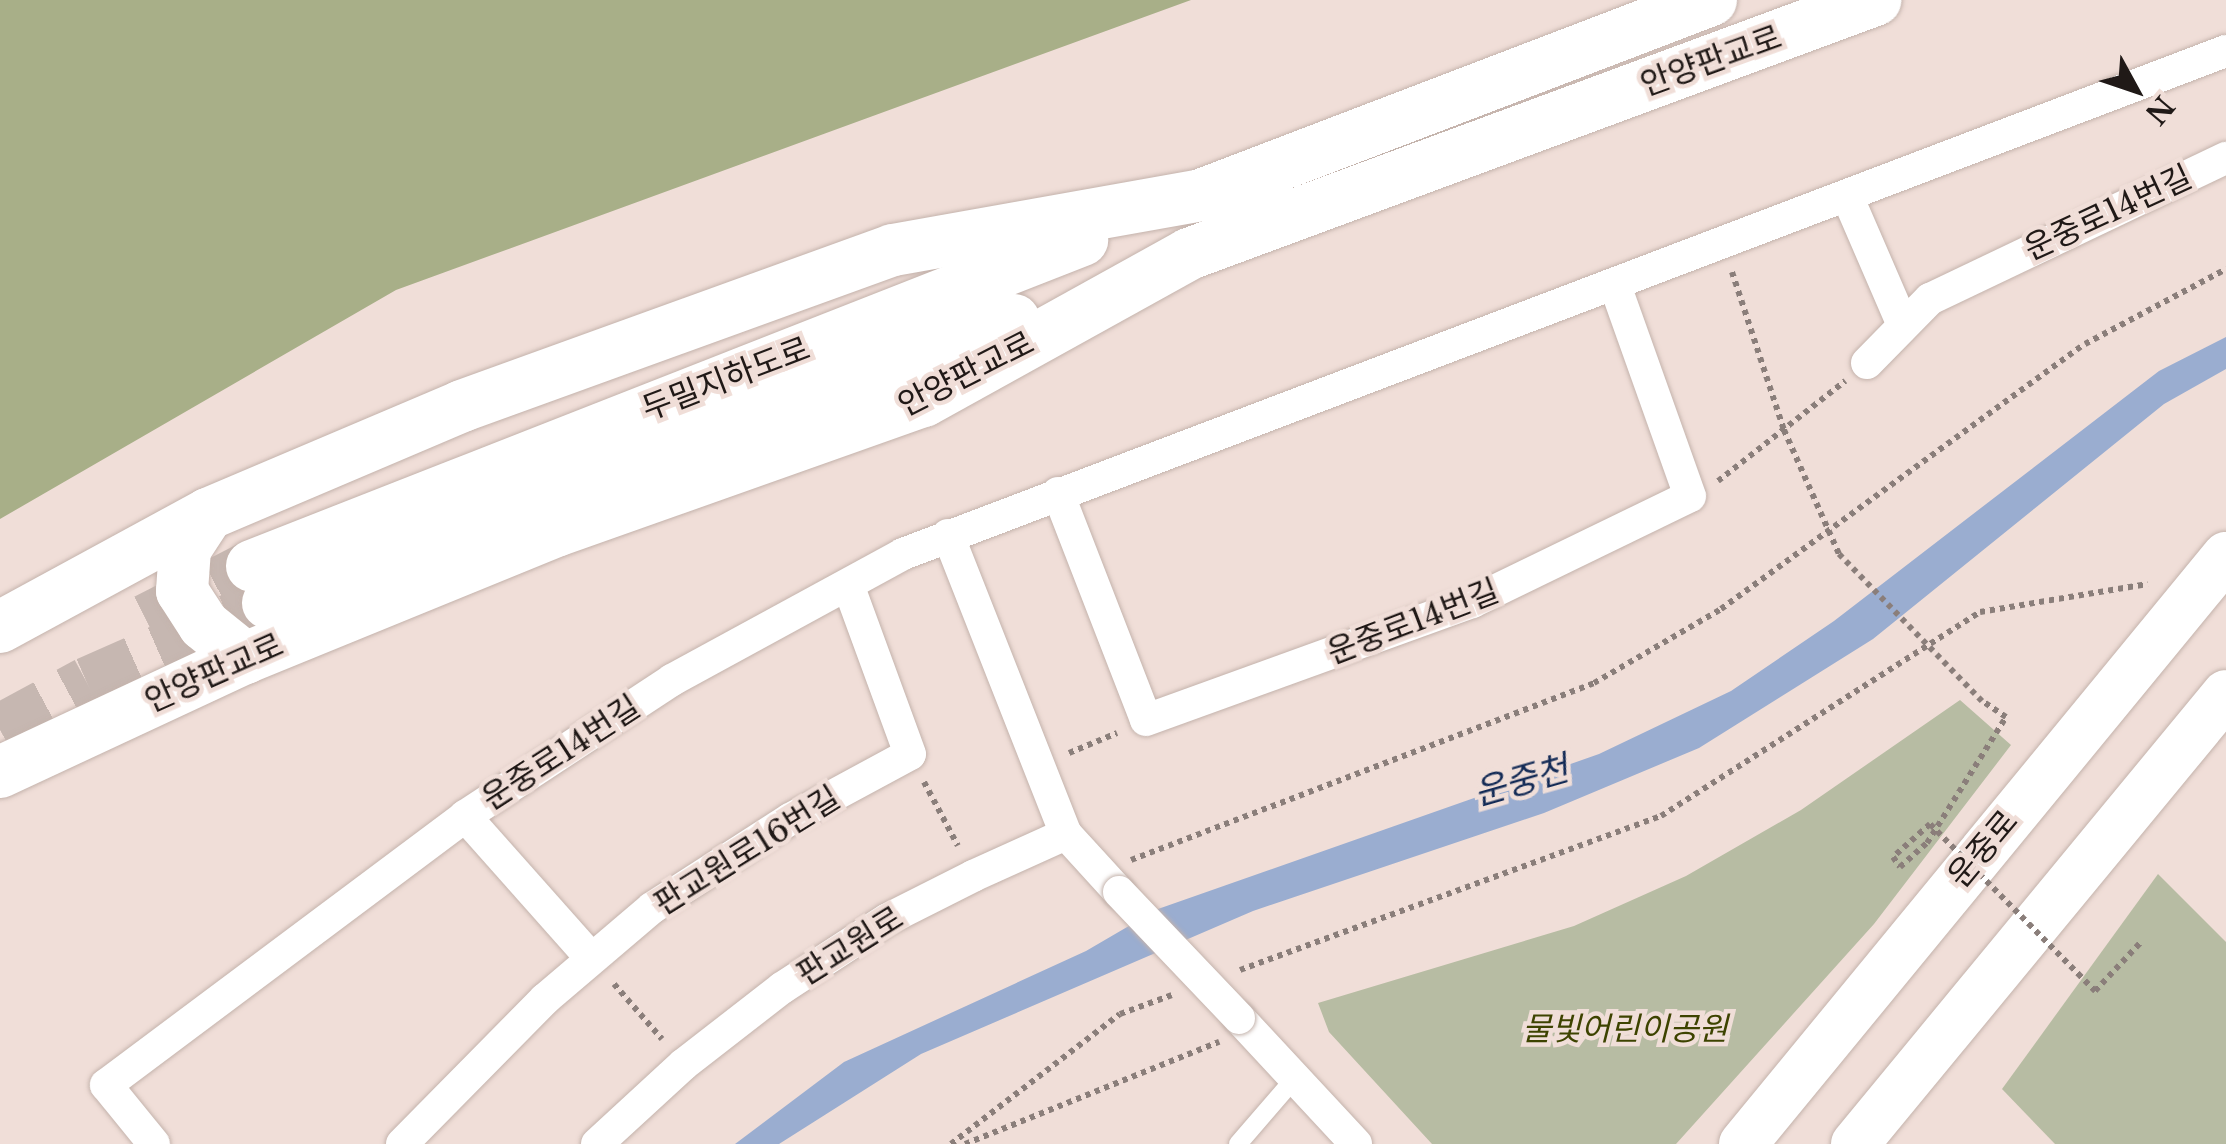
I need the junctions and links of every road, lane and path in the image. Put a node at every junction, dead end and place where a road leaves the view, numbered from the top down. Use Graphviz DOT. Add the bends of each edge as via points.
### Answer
graph roads {
  1 [pos="1711,0"];
  2 [pos="1876,0"];
  3 [pos="2226,51"];
  4 [pos="2226,158"];
  5 [pos="1200,195"];
  6 [pos="1848,198"];
  7 [pos="1723,248"];
  8 [pos="1189,254"];
  9 [pos="2226,269"];
  10 [pos="1615,285"];
  11 [pos="1902,323"];
  12 [pos="1867,363"];
  13 [pos="1784,430"];
  14 [pos="1058,492"];
  15 [pos="1690,496"];
  16 [pos="208,514"];
  17 [pos="1830,533"];
  18 [pos="948,535"];
  19 [pos="2219,564"];
  20 [pos="848,585"];
  21 [pos="0,627"];
  22 [pos="245,658"];
  23 [pos="2226,694"];
  24 [pos="1146,720"];
  25 [pos="910,754"];
  26 [pos="1040,766"];
  27 [pos="0,772"];
  28 [pos="465,816"];
  29 [pos="1066,834"];
  30 [pos="973,876"];
  31 [pos="1110,882"];
  32 [pos="2141,942"];
  33 [pos="590,957"];
  34 [pos="1232,973"];
  35 [pos="1176,994"];
  36 [pos="1244,1024"];
  37 [pos="684,1064"];
  38 [pos="1295,1078"];
  39 [pos="154,1144"];
  40 [pos="402,1144"];
  41 [pos="597,1144"];
  42 [pos="951,1144"];
  43 [pos="965,1144"];
  44 [pos="1238,1144"];
  45 [pos="1356,1144"];
  46 [pos="1743,1144"];
  47 [pos="1855,1144"];
  1 -- 5 [label="main road, 안양판교로"];
  2 -- 8 [label="main road, 안양판교로"];
  3 -- 6 [label="street, 운중로14번길"];
  4 -- 11 [label="street, 운중로14번길" via="1967,278"];
  5 -- 8 [label="main road, 두밀지하도로" via="260,585"];
  5 -- 16 [label="main road, 안양판교로" via="892,250 462,406"];
  6 -- 7 [label="street, 운중로14번길"];
  6 -- 11 [label="street"];
  7 -- 10 [label="street, 운중로14번길"];
  7 -- 13 [label="path"];
  8 -- 22 [label="main road, 안양판교로" via="924,400 556,530"];
  9 -- 17 [label="path" via="2085,344"];
  10 -- 14 [label="street, 운중로14번길"];
  10 -- 15 [label="street"];
  11 -- 12 [label="street, 운중로14번길"];
  12 -- 13 [label="path"];
  13 -- 15 [label="path" via="1737,471"];
  13 -- 17 [label="path"];
  14 -- 18 [label="street, 운중로14번길"];
  14 -- 24 [label="street"];
  15 -- 24 [label="street, 운중로14번길" via="1472,602"];
  16 -- 21 [label="main road, 안양판교로"];
  16 -- 22 [label="main road" via="185,550 182,591 204,625"];
  17 -- 31 [label="path" via="1721,610 1594,683"];
  17 -- 32 [label="path, bridge" via="1838,554 2006,717 1927,844 1900,867 1892,857 1930,824 2095,990"];
  18 -- 20 [label="street, 운중로14번길"];
  18 -- 26 [label="street"];
  19 -- 34 [label="path" via="1980,612 1661,816"];
  19 -- 46 [label="main road, 운중로"];
  20 -- 25 [label="street"];
  20 -- 28 [label="street, 운중로14번길" via="672,680"];
  22 -- 27 [label="main road, 안양판교로"];
  23 -- 47 [label="main road"];
  24 -- 26 [label="path"];
  25 -- 30 [label="path"];
  25 -- 33 [label="street, 판교원로16번길" via="716,864"];
  26 -- 29 [label="street"];
  28 -- 33 [label="street"];
  28 -- 39 [label="street, 운중로14번길" via="106,1085"];
  29 -- 30 [label="street, 판교원로"];
  29 -- 31 [label="street"];
  30 -- 37 [label="street, 판교원로" via="888,919"];
  31 -- 36 [label="street, bridge"];
  33 -- 37 [label="path"];
  33 -- 40 [label="street, 판교원로16번길"];
  35 -- 42 [label="path" via="1120,1014"];
  36 -- 38 [label="street"];
  36 -- 43 [label="path"];
  37 -- 41 [label="street, 판교원로"];
  38 -- 44 [label="lane"];
  38 -- 45 [label="street"];
}
